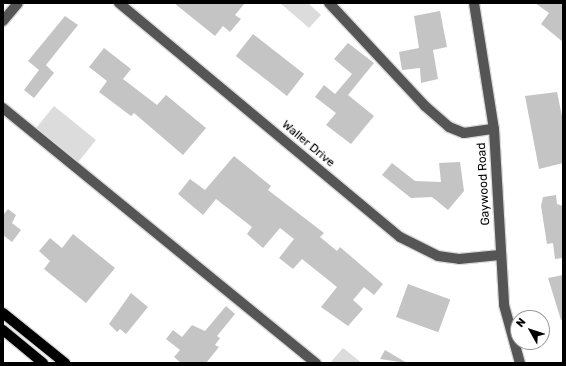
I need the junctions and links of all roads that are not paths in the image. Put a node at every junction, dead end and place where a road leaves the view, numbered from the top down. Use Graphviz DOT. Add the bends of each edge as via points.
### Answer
graph roads {
  1 [pos="18,3"];
  2 [pos="119,3"];
  3 [pos="329,3"];
  4 [pos="474,3"];
  5 [pos="3,21"];
  6 [pos="3,108"];
  7 [pos="494,129"];
  8 [pos="500,255"];
  9 [pos="3,313"];
  10 [pos="3,330"];
  11 [pos="43,363"];
  12 [pos="65,363"];
  13 [pos="316,363"];
  14 [pos="520,363"];
  1 -- 5 [label="street"];
  2 -- 8 [label="street, Waller Drive" via="400,237 438,256 459,259"];
  3 -- 7 [label="street" via="425,106 449,127 464,133"];
  4 -- 7 [label="street, Gaywood Road"];
  6 -- 13 [label="street"];
  7 -- 8 [label="street, Gaywood Road"];
  8 -- 14 [label="street, Gaywood Road" via="504,305"];
  9 -- 12 [label="main road"];
  10 -- 11 [label="main road"];
}
